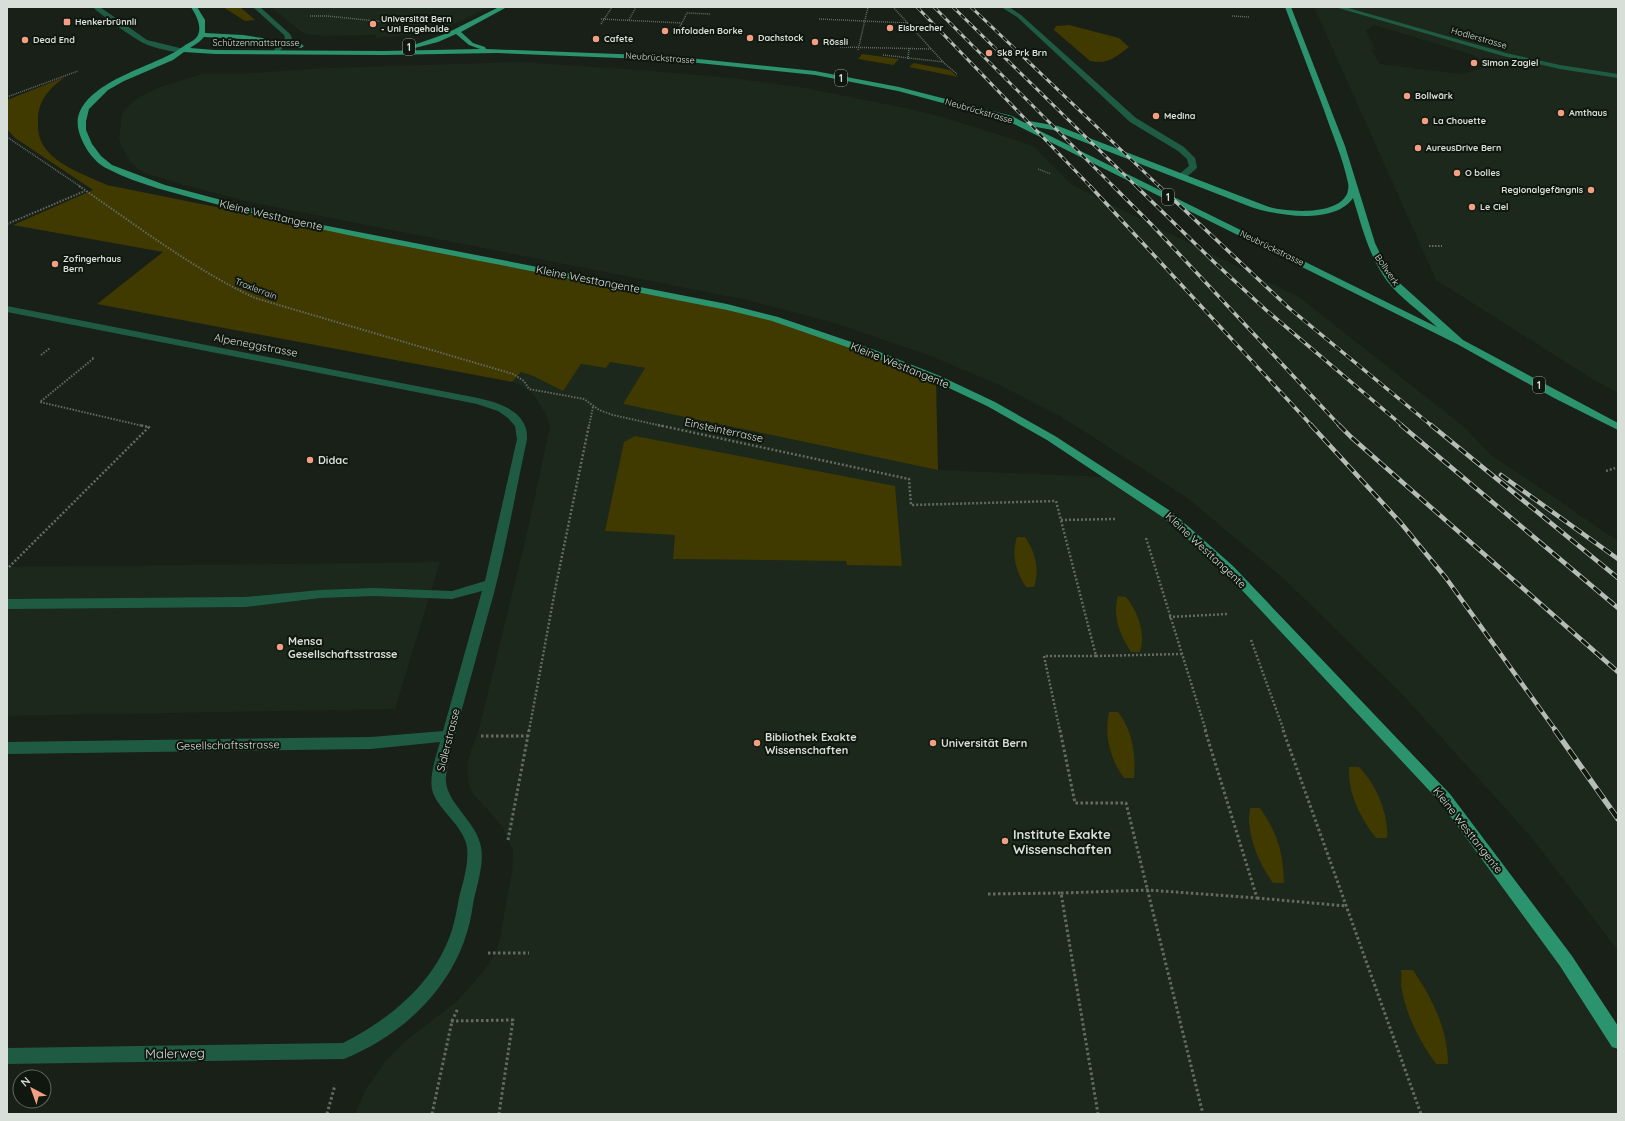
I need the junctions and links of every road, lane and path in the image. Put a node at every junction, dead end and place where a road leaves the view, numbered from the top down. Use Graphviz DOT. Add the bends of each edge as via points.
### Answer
graph roads {
  1 [pos="96,7"];
  2 [pos="194,7"];
  3 [pos="256,7"];
  4 [pos="504,7"];
  5 [pos="612,7"];
  6 [pos="636,7"];
  7 [pos="868,7"];
  8 [pos="893,7"];
  9 [pos="1004,7"];
  10 [pos="1288,7"];
  11 [pos="1338,7"];
  12 [pos="608,8"];
  13 [pos="710,14"];
  14 [pos="1232,16"];
  15 [pos="305,17"];
  16 [pos="1249,17"];
  17 [pos="601,19"];
  18 [pos="604,19"];
  19 [pos="819,19"];
  20 [pos="629,20"];
  21 [pos="865,21"];
  22 [pos="682,23"];
  23 [pos="908,23"];
  24 [pos="399,24"];
  25 [pos="601,24"];
  26 [pos="679,28"];
  27 [pos="456,31"];
  28 [pos="202,35"];
  29 [pos="284,43"];
  30 [pos="841,47"];
  31 [pos="846,47"];
  32 [pos="909,48"];
  33 [pos="932,49"];
  34 [pos="184,50"];
  35 [pos="846,50"];
  36 [pos="858,50"];
  37 [pos="497,51"];
  38 [pos="852,51"];
  39 [pos="276,52"];
  40 [pos="328,52"];
  41 [pos="360,52"];
  42 [pos="880,54"];
  43 [pos="909,58"];
  44 [pos="905,62"];
  45 [pos="944,62"];
  46 [pos="78,71"];
  47 [pos="1618,76"];
  48 [pos="962,78"];
  49 [pos="7,96"];
  50 [pos="1009,118"];
  51 [pos="7,137"];
  52 [pos="1182,177"];
  53 [pos="1352,179"];
  54 [pos="86,191"];
  55 [pos="7,224"];
  56 [pos="1429,246"];
  57 [pos="1442,246"];
  58 [pos="7,309"];
  59 [pos="1460,342"];
  60 [pos="50,348"];
  61 [pos="57,350"];
  62 [pos="86,357"];
  63 [pos="529,389"];
  64 [pos="593,407"];
  65 [pos="499,408"];
  66 [pos="1618,427"];
  67 [pos="1615,468"];
  68 [pos="1606,471"];
  69 [pos="1116,519"];
  70 [pos="1061,520"];
  71 [pos="1144,534"];
  72 [pos="9,567"];
  73 [pos="490,584"];
  74 [pos="7,604"];
  75 [pos="1233,614"];
  76 [pos="1169,617"];
  77 [pos="1249,636"];
  78 [pos="1182,654"];
  79 [pos="1096,656"];
  80 [pos="448,736"];
  81 [pos="528,736"];
  82 [pos="7,748"];
  83 [pos="507,844"];
  84 [pos="1148,890"];
  85 [pos="1061,893"];
  86 [pos="988,894"];
  87 [pos="1257,898"];
  88 [pos="1346,906"];
  89 [pos="488,946"];
  90 [pos="529,953"];
  91 [pos="417,1001"];
  92 [pos="462,1001"];
  93 [pos="452,1021"];
  94 [pos="1618,1041"];
  95 [pos="344,1051"];
  96 [pos="7,1056"];
  97 [pos="432,1114"];
  98 [pos="499,1114"];
  99 [pos="1098,1114"];
  100 [pos="1203,1114"];
  101 [pos="1420,1114"];
  1 -- 34 [label="street" via="145,42"];
  2 -- 28 [label="main road" via="202,20"];
  3 -- 29 [label="street" via="288,34 289,38"];
  4 -- 27 [label="main road, Schützenmattstrasse / 1"];
  5 -- 12 [label="path"];
  5 -- 18 [label="path"];
  6 -- 20 [label="path"];
  7 -- 21 [label="path"];
  8 -- 23 [label="path"];
  9 -- 52 [label="street" via="1019,16 1133,120 1181,149 1191,158 1193,167"];
  10 -- 53 [label="main road, Bollwerk / 1"];
  11 -- 47 [label="street, Hodlerstrasse" via="1505,55"];
  13 -- 22 [label="path" via="687,13"];
  14 -- 16 [label="path"];
  15 -- 24 [label="path" via="327,16"];
  17 -- 18 [label="path"];
  18 -- 20 [label="path"];
  18 -- 25 [label="path"];
  19 -- 21 [label="path"];
  20 -- 22 [label="path"];
  21 -- 23 [label="path"];
  21 -- 36 [label="path"];
  22 -- 26 [label="path"];
  23 -- 33 [label="path"];
  27 -- 37 [label="main road, Neubrückstrasse / 1" via="471,44"];
  27 -- 41 [label="main road, Schützenmattstrasse / 1" via="427,44"];
  28 -- 29 [label="main road, Schützenmattstrasse" via="243,36"];
  28 -- 34 [label="main road, Kleine Westtangente"];
  29 -- 39 [label="street"];
  29 -- 40 [label="main road, Schützenmattstrasse"];
  30 -- 35 [label="path" via="841,50"];
  31 -- 36 [label="path"];
  32 -- 33 [label="path"];
  32 -- 36 [label="path"];
  32 -- 43 [label="path"];
  33 -- 45 [label="path"];
  34 -- 39 [label="main road, Schützenmattstrasse / 1"];
  34 -- 94 [label="main road, Kleine Westtangente" via="105,88 85,108 82,130 98,158 109,167 168,189 296,222 727,307 775,319 868,350 991,404 1051,438 1168,515 1228,569 1445,798 1566,961"];
  36 -- 38 [label="path"];
  37 -- 41 [label="main road, Neubrückstrasse"];
  37 -- 50 [label="main road, Neubrückstrasse / 1" via="669,58 815,73 899,89"];
  39 -- 40 [label="main road, Schützenmattstrasse / 1"];
  40 -- 41 [label="main road, Schützenmattstrasse / 1"];
  42 -- 43 [label="path"];
  43 -- 44 [label="path"];
  43 -- 45 [label="path"];
  45 -- 48 [label="path"];
  46 -- 49 [label="path"];
  50 -- 52 [label="main road" via="1055,128"];
  50 -- 59 [label="main road, Neubrückstrasse / 1"];
  51 -- 54 [label="path, Troxlerrain"];
  52 -- 53 [label="main road" via="1264,209 1299,214 1330,210 1342,205 1353,191"];
  53 -- 59 [label="main road, Bollwerk / 1" via="1371,243 1384,269 1400,290"];
  54 -- 55 [label="path"];
  54 -- 63 [label="path, Troxlerrain" via="200,268 247,295 513,374 524,381"];
  56 -- 57 [label="path"];
  58 -- 65 [label="street, Alpeneggstrasse" via="478,401"];
  59 -- 66 [label="main road, Bollwerk / 1"];
  60 -- 61 [label="path"];
  62 -- 72 [label="path" via="94,358 40,402 149,427"];
  63 -- 64 [label="path, Einsteinterrasse" via="584,399"];
  64 -- 70 [label="path, Einsteinterrasse" via="613,415 908,479 911,505 1056,501"];
  64 -- 81 [label="path"];
  65 -- 73 [label="street, Sidlerstrasse" via="520,426 522,439"];
  67 -- 68 [label="path"];
  69 -- 70 [label="path"];
  70 -- 79 [label="path"];
  71 -- 76 [label="path"];
  73 -- 74 [label="street" via="452,595 373,592 320,594 245,602"];
  73 -- 80 [label="street, Sidlerstrasse"];
  75 -- 76 [label="path"];
  76 -- 78 [label="path"];
  77 -- 88 [label="path"];
  78 -- 79 [label="path"];
  78 -- 87 [label="path"];
  79 -- 84 [label="path" via="1044,656 1075,804 1126,803"];
  80 -- 81 [label="path"];
  80 -- 82 [label="street, Gesellschaftsstrasse" via="371,743"];
  80 -- 91 [label="street, Sidlerstrasse" via="439,778 440,792 465,827 474,846 473,870 460,930 451,953 437,977"];
  81 -- 83 [label="path"];
  84 -- 85 [label="path"];
  84 -- 87 [label="path"];
  84 -- 100 [label="path"];
  85 -- 86 [label="path"];
  85 -- 99 [label="path"];
  87 -- 88 [label="path"];
  88 -- 101 [label="path"];
  89 -- 90 [label="path" via="487,954"];
  91 -- 93 [label="path"];
  91 -- 95 [label="street, Sidlerstrasse" via="374,1036"];
  92 -- 93 [label="path"];
  93 -- 97 [label="path"];
  93 -- 98 [label="path" via="514,1020"];
  95 -- 96 [label="street, Malerweg"];
}
